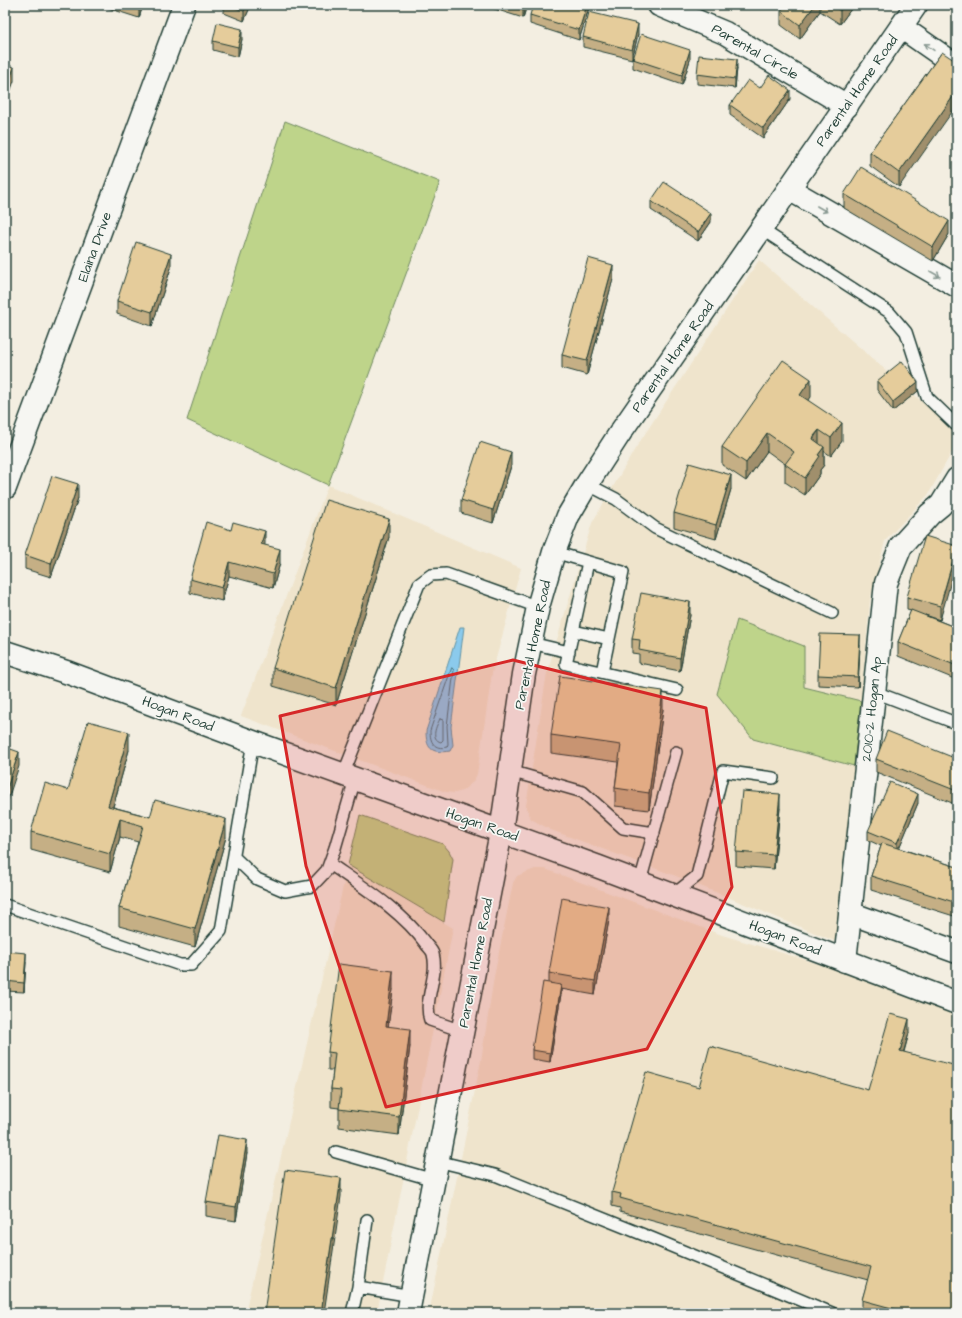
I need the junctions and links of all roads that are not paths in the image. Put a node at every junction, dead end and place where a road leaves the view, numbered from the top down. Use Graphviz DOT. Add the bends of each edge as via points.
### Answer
graph roads {
  1 [pos="184,5"];
  2 [pos="659,5"];
  3 [pos="916,5"];
  4 [pos="901,27"];
  5 [pos="957,66"];
  6 [pos="846,106"];
  7 [pos="789,189"];
  8 [pos="762,229"];
  9 [pos="957,286"];
  10 [pos="956,425"];
  11 [pos="957,479"];
  12 [pos="586,484"];
  13 [pos="5,488"];
  14 [pos="949,508"];
  15 [pos="554,552"];
  16 [pos="588,562"];
  17 [pos="538,607"];
  18 [pos="832,613"];
  19 [pos="574,631"];
  20 [pos="609,639"];
  21 [pos="531,643"];
  22 [pos="5,652"];
  23 [pos="569,652"];
  24 [pos="602,672"];
  25 [pos="677,690"];
  26 [pos="875,692"];
  27 [pos="953,722"];
  28 [pos="253,742"];
  29 [pos="676,752"];
  30 [pos="510,771"];
  31 [pos="349,777"];
  32 [pos="773,778"];
  33 [pos="501,832"];
  34 [pos="654,833"];
  35 [pos="234,857"];
  36 [pos="330,864"];
  37 [pos="640,882"];
  38 [pos="673,895"];
  39 [pos="5,905"];
  40 [pos="850,913"];
  41 [pos="957,952"];
  42 [pos="845,961"];
  43 [pos="957,1003"];
  44 [pos="462,1031"];
  45 [pos="336,1152"];
  46 [pos="436,1171"];
  47 [pos="367,1220"];
  48 [pos="358,1287"];
  49 [pos="410,1304"];
  50 [pos="352,1313"];
  51 [pos="832,1313"];
  1 -- 13 [label="street, Elaina Drive"];
  2 -- 6 [label="street, Parental Circle" via="725,33"];
  3 -- 4 [label="street, Parental Home Road"];
  5 -- 4 [label="street, one-way"];
  4 -- 6 [label="street, Parental Home Road"];
  6 -- 7 [label="street, Parental Home Road"];
  7 -- 8 [label="street, Parental Home Road"];
  7 -- 9 [label="street, one-way"];
  8 -- 10 [label="lane" via="889,312 906,332 927,397"];
  8 -- 12 [label="street, Parental Home Road"];
  11 -- 14 [label="street, 2010-2 Hogan Ap"];
  12 -- 15 [label="street, Parental Home Road" via="568,516"];
  12 -- 18 [label="lane" via="616,499 655,528"];
  14 -- 26 [label="street, 2010-2 Hogan Ap" via="930,514 901,546 886,583"];
  15 -- 16 [label="lane"];
  15 -- 17 [label="street, Parental Home Road"];
  16 -- 19 [label="lane"];
  16 -- 20 [label="lane" via="624,572"];
  17 -- 21 [label="street, Parental Home Road"];
  17 -- 31 [label="lane" via="446,574 430,575 419,584"];
  19 -- 20 [label="lane"];
  19 -- 23 [label="lane"];
  20 -- 24 [label="lane"];
  21 -- 23 [label="lane"];
  21 -- 30 [label="street, Parental Home Road"];
  22 -- 28 [label="street, Hogan Road" via="69,673"];
  23 -- 24 [label="lane" via="566,664"];
  24 -- 25 [label="lane"];
  26 -- 27 [label="lane"];
  26 -- 40 [label="street, 2010-2 Hogan Ap"];
  28 -- 31 [label="street, Hogan Road"];
  28 -- 35 [label="lane"];
  29 -- 34 [label="lane"];
  30 -- 33 [label="street, Parental Home Road"];
  30 -- 34 [label="lane" via="582,792 623,828"];
  31 -- 33 [label="street, Hogan Road"];
  31 -- 36 [label="lane"];
  32 -- 38 [label="lane" via="724,771 697,876"];
  33 -- 37 [label="street, Hogan Road"];
  33 -- 44 [label="street, Parental Home Road"];
  34 -- 37 [label="lane"];
  35 -- 36 [label="lane" via="257,879 285,891 312,886"];
  35 -- 39 [label="lane" via="222,931 191,965 180,965"];
  36 -- 44 [label="lane" via="379,898 418,933 433,953 434,970 427,1012 430,1020"];
  37 -- 38 [label="street, Hogan Road"];
  38 -- 42 [label="street, Hogan Road"];
  40 -- 41 [label="street"];
  40 -- 42 [label="street, 2010-2 Hogan Ap"];
  42 -- 43 [label="street, Hogan Road"];
  44 -- 46 [label="street, Parental Home Road"];
  45 -- 46 [label="lane"];
  46 -- 49 [label="street, Parental Home Road"];
  46 -- 51 [label="lane" via="495,1175"];
  47 -- 48 [label="lane"];
  48 -- 49 [label="lane"];
  48 -- 50 [label="lane"];
}
